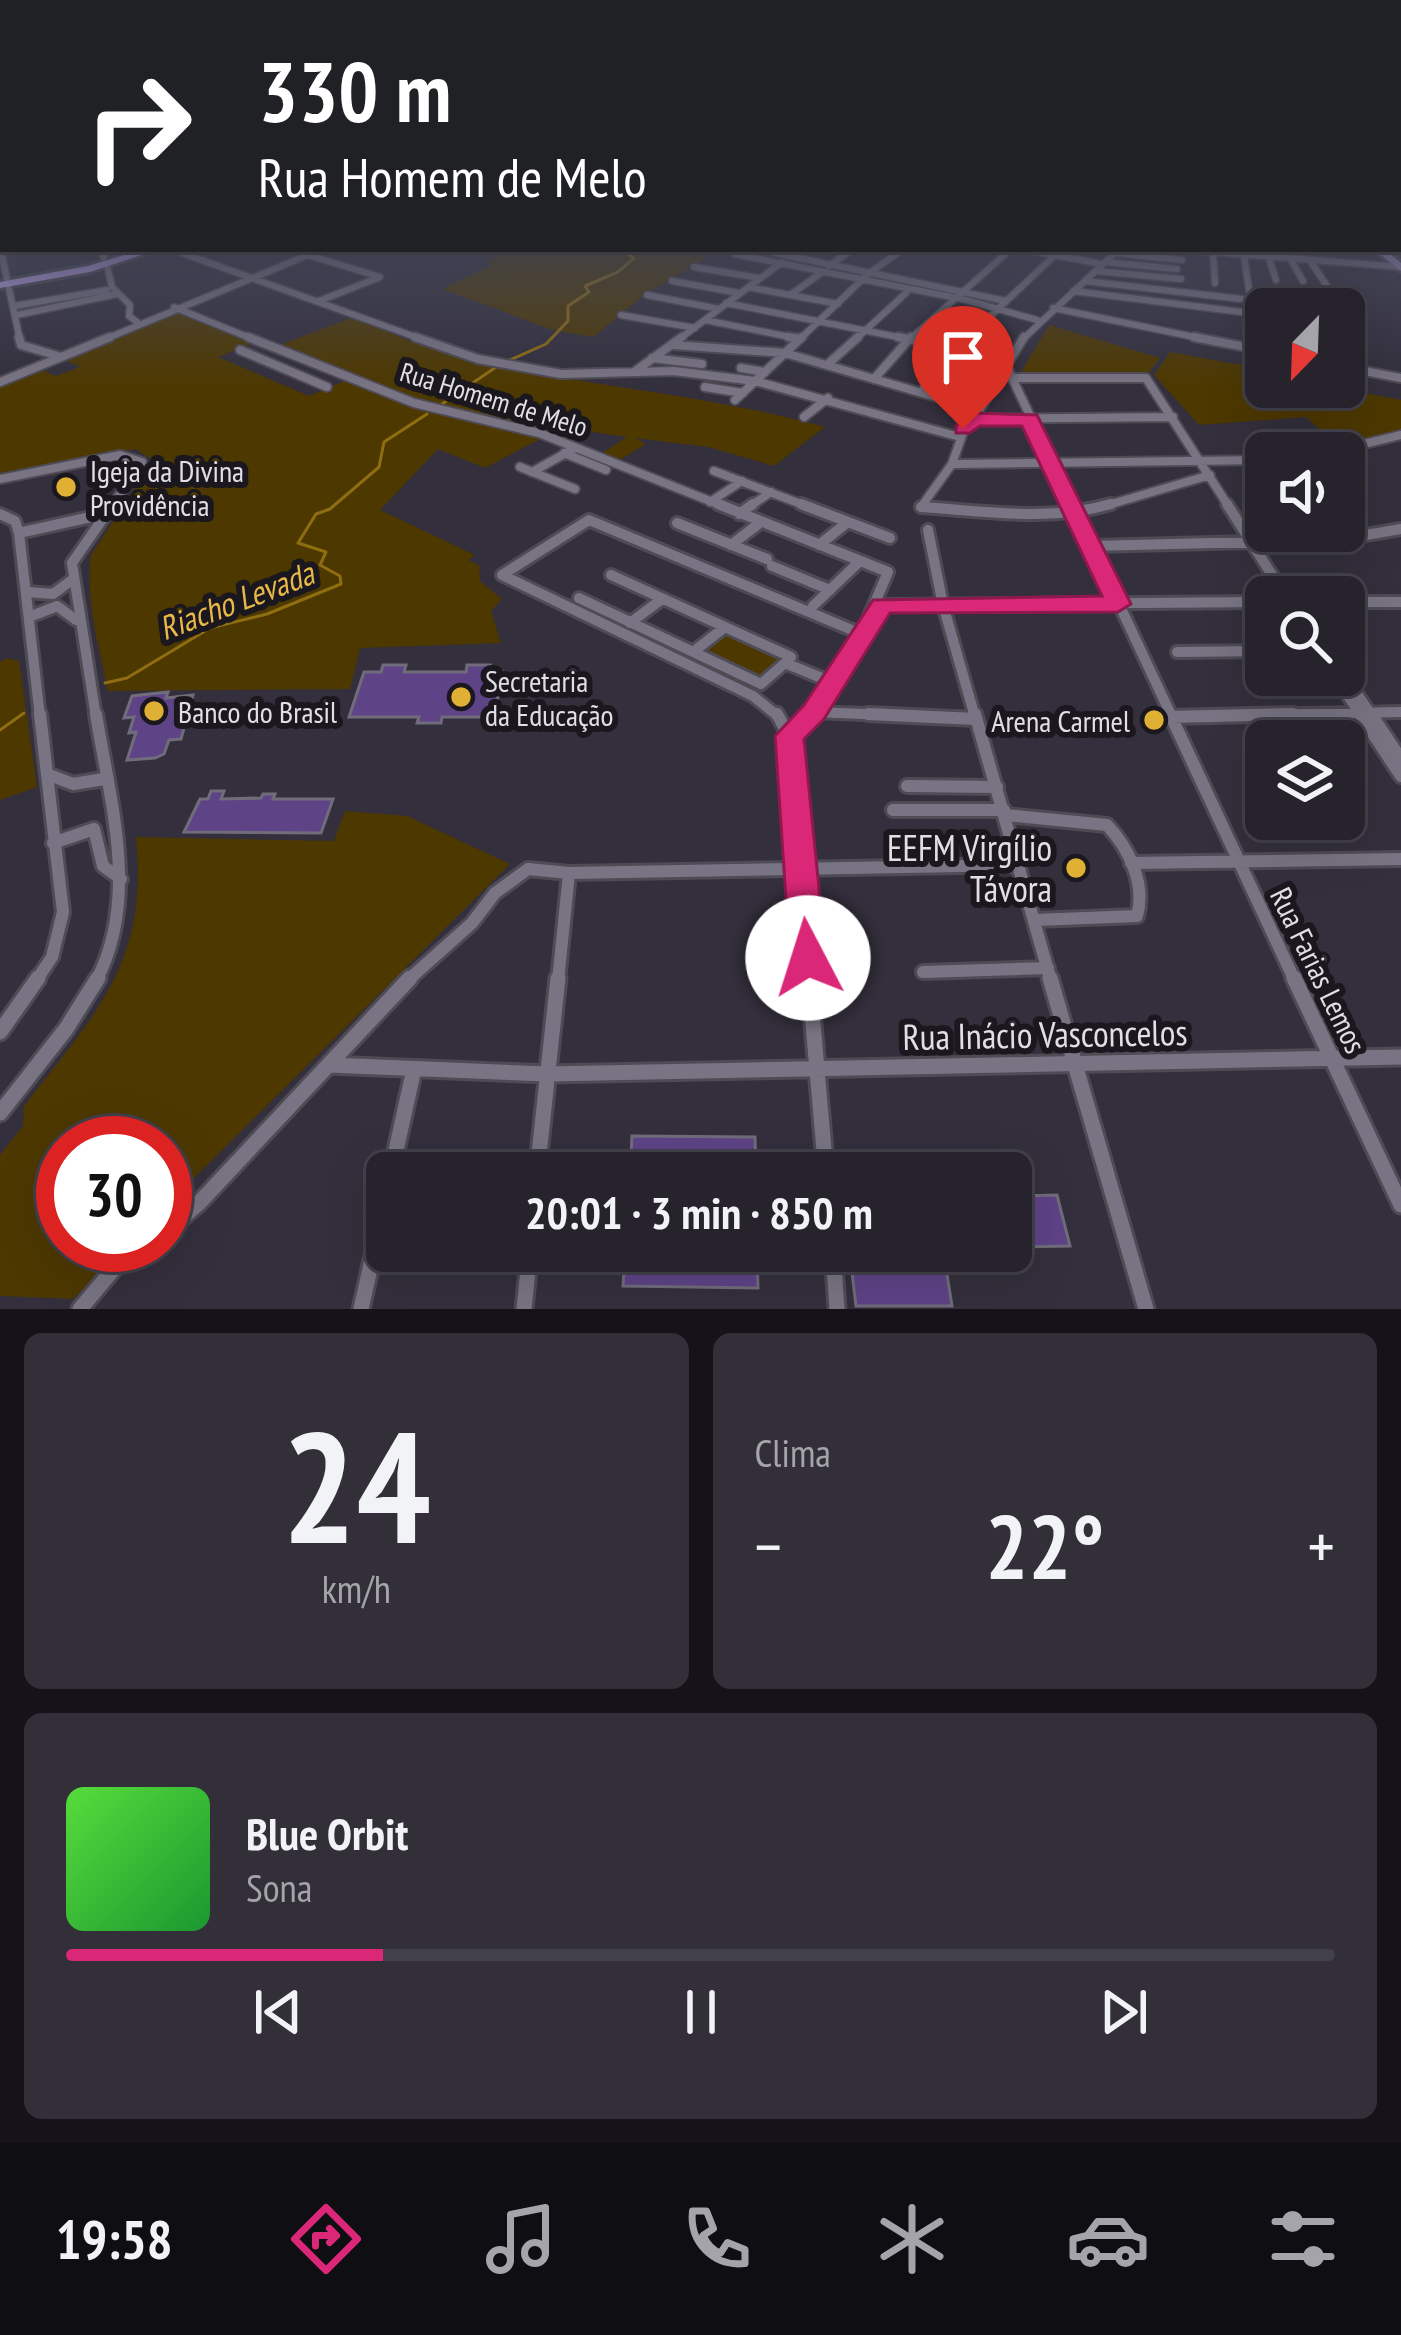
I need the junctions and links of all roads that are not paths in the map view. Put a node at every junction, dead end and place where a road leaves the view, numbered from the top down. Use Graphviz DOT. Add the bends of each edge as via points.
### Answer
graph roads {
  1 [pos="72,265"];
  2 [pos="107,265"];
  3 [pos="217,265"];
  4 [pos="280,265"];
  5 [pos="346,265"];
  6 [pos="778,265"];
  7 [pos="800,265"];
  8 [pos="822,265"];
  9 [pos="880,265"];
  10 [pos="992,265"];
  11 [pos="1044,265"];
  12 [pos="1097,265"];
  13 [pos="1214,265"];
  14 [pos="1271,265"];
  15 [pos="1294,265"];
  16 [pos="1313,265"];
  17 [pos="694,266"];
  18 [pos="829,266"];
  19 [pos="1101,266"];
  20 [pos="1177,269"];
  21 [pos="821,273"];
  22 [pos="868,274"];
  23 [pos="249,276"];
  24 [pos="759,278"];
  25 [pos="1181,279"];
  26 [pos="672,280"];
  27 [pos="1276,280"];
  28 [pos="1085,281"];
  29 [pos="1303,281"];
  30 [pos="4,282"];
  31 [pos="862,283"];
  32 [pos="1215,284"];
  33 [pos="748,286"];
  34 [pos="1327,286"];
  35 [pos="107,290"];
  36 [pos="962,291"];
  37 [pos="1073,291"];
  38 [pos="907,292"];
  39 [pos="739,293"];
  40 [pos="117,295"];
  41 [pos="790,295"];
  42 [pos="647,296"];
  43 [pos="1245,299"];
  44 [pos="952,300"];
  45 [pos="1006,301"];
  46 [pos="317,302"];
  47 [pos="1163,302"];
  48 [pos="838,304"];
  49 [pos="1192,305"];
  50 [pos="723,306"];
  51 [pos="174,307"];
  52 [pos="1053,308"];
  53 [pos="1223,308"];
  54 [pos="997,309"];
  55 [pos="16,310"];
  56 [pos="1245,312"];
  57 [pos="1163,314"];
  58 [pos="621,315"];
  59 [pos="705,320"];
  60 [pos="1037,320"];
  61 [pos="1193,320"];
  62 [pos="819,321"];
  63 [pos="137,322"];
  64 [pos="1224,325"];
  65 [pos="695,328"];
  66 [pos="863,330"];
  67 [pos="800,339"];
  68 [pos="909,339"];
  69 [pos="674,345"];
  70 [pos="1245,347"];
  71 [pos="958,348"];
  72 [pos="240,350"];
  73 [pos="977,352"];
  74 [pos="785,353"];
  75 [pos="58,356"];
  76 [pos="303,356"];
  77 [pos="652,358"];
  78 [pos="702,364"];
  79 [pos="828,364"];
  80 [pos="279,366"];
  81 [pos="741,368"];
  82 [pos="1365,371"];
  83 [pos="634,372"];
  84 [pos="765,372"];
  85 [pos="1010,372"];
  86 [pos="1401,378"];
  87 [pos="874,379"];
  88 [pos="755,381"];
  89 [pos="0,382"];
  90 [pos="327,387"];
  91 [pos="705,387"];
  92 [pos="921,392"];
  93 [pos="828,398"];
  94 [pos="936,398"];
  95 [pos="804,417"];
  96 [pos="1173,418"];
  97 [pos="974,419"];
  98 [pos="1030,419"];
  99 [pos="960,437"];
  100 [pos="1395,437"];
  101 [pos="1365,444"];
  102 [pos="1401,446"];
  103 [pos="570,450"];
  104 [pos="1245,461"];
  105 [pos="1201,462"];
  106 [pos="952,464"];
  107 [pos="1051,464"];
  108 [pos="520,467"];
  109 [pos="606,470"];
  110 [pos="714,471"];
  111 [pos="532,472"];
  112 [pos="1210,475"];
  113 [pos="0,479"];
  114 [pos="742,481"];
  115 [pos="575,490"];
  116 [pos="771,492"];
  117 [pos="710,502"];
  118 [pos="1075,512"];
  119 [pos="0,514"];
  120 [pos="105,514"];
  121 [pos="739,514"];
  122 [pos="761,522"];
  123 [pos="848,522"];
  124 [pos="677,523"];
  125 [pos="1401,529"];
  126 [pos="928,530"];
  127 [pos="1245,530"];
  128 [pos="1365,531"];
  129 [pos="20,533"];
  130 [pos="801,538"];
  131 [pos="890,538"];
  132 [pos="1245,541"];
  133 [pos="731,545"];
  134 [pos="819,545"];
  135 [pos="1091,546"];
  136 [pos="858,563"];
  137 [pos="611,575"];
  138 [pos="72,580"];
  139 [pos="830,590"];
  140 [pos="28,592"];
  141 [pos="579,598"];
  142 [pos="662,599"];
  143 [pos="1245,602"];
  144 [pos="1365,602"];
  145 [pos="1401,602"];
  146 [pos="1118,604"];
  147 [pos="882,605"];
  148 [pos="943,605"];
  149 [pos="813,606"];
  150 [pos="29,616"];
  151 [pos="79,622"];
  152 [pos="631,623"];
  153 [pos="725,627"];
  154 [pos="864,635"];
  155 [pos="1245,651"];
  156 [pos="693,652"];
  157 [pos="1177,652"];
  158 [pos="785,663"];
  159 [pos="834,683"];
  160 [pos="1352,696"];
  161 [pos="1356,696"];
  162 [pos="814,712"];
  163 [pos="1401,712"];
  164 [pos="1366,713"];
  165 [pos="1168,717"];
  166 [pos="976,719"];
  167 [pos="789,736"];
  168 [pos="1401,759"];
  169 [pos="47,774"];
  170 [pos="1401,776"];
  171 [pos="104,779"];
  172 [pos="907,786"];
  173 [pos="997,787"];
  174 [pos="892,810"];
  175 [pos="1005,812"];
  176 [pos="53,843"];
  177 [pos="1401,859"];
  178 [pos="1236,861"];
  179 [pos="1131,863"];
  180 [pos="1018,865"];
  181 [pos="800,867"];
  182 [pos="568,873"];
  183 [pos="121,879"];
  184 [pos="1035,920"];
  185 [pos="1048,968"];
  186 [pos="923,972"];
  187 [pos="0,1032"];
  188 [pos="1401,1057"];
  189 [pos="1334,1059"];
  190 [pos="1074,1064"];
  191 [pos="330,1065"];
  192 [pos="818,1068"];
  193 [pos="414,1069"];
  194 [pos="547,1074"];
  195 [pos="0,1113"];
  196 [pos="396,1152"];
  197 [pos="539,1152"];
  198 [pos="824,1152"];
  199 [pos="1401,1205"];
  200 [pos="192,1210"];
  201 [pos="111,1272"];
  202 [pos="370,1272"];
  203 [pos="528,1272"];
  204 [pos="834,1272"];
  205 [pos="80,1309"];
  206 [pos="362,1309"];
  207 [pos="524,1309"];
  208 [pos="837,1309"];
  209 [pos="1146,1309"];
  1 -- 30 [label="highway"];
  2 -- 40 [label="street"];
  3 -- 23 [label="street"];
  4 -- 23 [label="street"];
  5 -- 46 [label="street" via="380,277"];
  6 -- 24 [label="street"];
  7 -- 21 [label="street"];
  8 -- 18 [label="street"];
  9 -- 22 [label="street"];
  10 -- 36 [label="street"];
  11 -- 45 [label="street"];
  12 -- 19 [label="street"];
  13 -- 32 [label="street"];
  14 -- 27 [label="street"];
  15 -- 29 [label="street"];
  16 -- 34 [label="street"];
  17 -- 24 [label="street"];
  18 -- 22 [label="street"];
  19 -- 20 [label="street"];
  19 -- 25 [label="street"];
  19 -- 28 [label="street"];
  21 -- 31 [label="street"];
  21 -- 41 [label="street"];
  22 -- 31 [label="street"];
  22 -- 36 [label="street"];
  23 -- 46 [label="street"];
  23 -- 51 [label="street"];
  24 -- 33 [label="street"];
  26 -- 39 [label="street"];
  28 -- 37 [label="street"];
  28 -- 43 [label="street"];
  30 -- 55 [label="street"];
  31 -- 38 [label="street"];
  31 -- 48 [label="street"];
  33 -- 39 [label="street"];
  33 -- 41 [label="street"];
  35 -- 55 [label="street"];
  36 -- 44 [label="street"];
  36 -- 45 [label="street"];
  37 -- 47 [label="street"];
  37 -- 52 [label="street"];
  38 -- 44 [label="street"];
  38 -- 66 [label="street"];
  39 -- 50 [label="street"];
  40 -- 55 [label="street"];
  40 -- 63 [label="street"];
  41 -- 48 [label="street"];
  42 -- 50 [label="street"];
  44 -- 54 [label="street"];
  44 -- 68 [label="street"];
  45 -- 54 [label="street"];
  46 -- 83 [label="street" via="489,362 561,374"];
  47 -- 49 [label="street"];
  47 -- 57 [label="street"];
  48 -- 62 [label="street"];
  49 -- 53 [label="street"];
  49 -- 61 [label="street"];
  50 -- 59 [label="street"];
  50 -- 62 [label="street"];
  51 -- 63 [label="street"];
  51 -- 76 [label="street, Rua Homem de Melo"];
  52 -- 60 [label="street"];
  52 -- 70 [label="street"];
  53 -- 56 [label="street"];
  53 -- 64 [label="street"];
  54 -- 60 [label="street"];
  54 -- 71 [label="street"];
  55 -- 75 [label="street" via="21,345"];
  58 -- 65 [label="street"];
  59 -- 65 [label="street"];
  59 -- 67 [label="street"];
  60 -- 85 [label="street"];
  62 -- 66 [label="street"];
  62 -- 67 [label="street"];
  63 -- 75 [label="street"];
  65 -- 69 [label="street"];
  66 -- 68 [label="street"];
  66 -- 79 [label="street"];
  67 -- 74 [label="street"];
  68 -- 71 [label="street"];
  68 -- 87 [label="street"];
  69 -- 74 [label="street"];
  69 -- 77 [label="street"];
  71 -- 73 [label="street"];
  71 -- 92 [label="street"];
  72 -- 80 [label="street"];
  74 -- 79 [label="street"];
  74 -- 84 [label="street"];
  75 -- 89 [label="street"];
  76 -- 80 [label="street"];
  76 -- 103 [label="street, Rua Homem de Melo" via="414,403 515,425"];
  77 -- 78 [label="street"];
  77 -- 83 [label="street"];
  79 -- 87 [label="street"];
  80 -- 90 [label="street"];
  81 -- 84 [label="street"];
  82 -- 86 [label="street"];
  83 -- 88 [label="street"];
  84 -- 88 [label="street"];
  85 -- 96 [label="street" via="1146,378"];
  85 -- 97 [label="street"];
  85 -- 98 [label="street, Rua Farias Lemos"];
  87 -- 92 [label="street"];
  88 -- 91 [label="street" via="739,396"];
  88 -- 93 [label="street"];
  92 -- 94 [label="street"];
  93 -- 95 [label="street"];
  93 -- 99 [label="street"];
  96 -- 98 [label="street"];
  96 -- 105 [label="street"];
  97 -- 98 [label="street"];
  97 -- 99 [label="street"];
  98 -- 107 [label="street, Rua Farias Lemos"];
  99 -- 106 [label="street"];
  100 -- 101 [label="street"];
  100 -- 102 [label="street"];
  103 -- 109 [label="street"];
  103 -- 111 [label="street"];
  103 -- 117 [label="street, Rua Homem de Melo"];
  104 -- 105 [label="street"];
  105 -- 107 [label="street"];
  105 -- 112 [label="street"];
  106 -- 107 [label="street"];
  106 -- 118 [label="street" via="921,507"];
  107 -- 118 [label="street, Rua Farias Lemos"];
  108 -- 111 [label="street"];
  110 -- 114 [label="street"];
  111 -- 115 [label="street"];
  112 -- 118 [label="street"];
  112 -- 127 [label="street"];
  113 -- 120 [label="street" via="120,455 141,459"];
  114 -- 116 [label="street"];
  114 -- 117 [label="street"];
  116 -- 121 [label="street"];
  116 -- 123 [label="street"];
  117 -- 121 [label="street, Rua Homem de Melo"];
  118 -- 135 [label="street, Rua Farias Lemos"];
  119 -- 129 [label="street"];
  120 -- 129 [label="street"];
  120 -- 138 [label="street" via="72,563"];
  121 -- 122 [label="street, Rua Homem de Melo"];
  122 -- 130 [label="street, Rua Homem de Melo"];
  122 -- 133 [label="street"];
  123 -- 131 [label="street"];
  123 -- 134 [label="street"];
  124 -- 133 [label="street"];
  125 -- 128 [label="street"];
  126 -- 148 [label="street"];
  129 -- 140 [label="street"];
  130 -- 134 [label="street, Rua Homem de Melo"];
  130 -- 136 [label="street, Rua Homem de Melo"];
  132 -- 135 [label="street"];
  133 -- 139 [label="street"];
  134 -- 136 [label="street, Rua Homem de Melo"];
  135 -- 146 [label="street, Rua Farias Lemos"];
  136 -- 139 [label="street"];
  136 -- 147 [label="street, Rua Homem de Melo" via="887,574"];
  137 -- 142 [label="street"];
  138 -- 140 [label="street" via="53,594"];
  138 -- 151 [label="street"];
  139 -- 149 [label="street"];
  140 -- 150 [label="street"];
  141 -- 152 [label="street"];
  142 -- 152 [label="street"];
  142 -- 153 [label="street"];
  143 -- 146 [label="street"];
  144 -- 145 [label="street"];
  146 -- 148 [label="street"];
  146 -- 165 [label="street, Rua Farias Lemos"];
  147 -- 148 [label="street"];
  147 -- 154 [label="street"];
  148 -- 166 [label="street"];
  150 -- 151 [label="street" via="57,606"];
  150 -- 169 [label="street"];
  151 -- 171 [label="street"];
  152 -- 156 [label="street"];
  153 -- 156 [label="street"];
  153 -- 158 [label="street" via="791,657"];
  154 -- 159 [label="street"];
  154 -- 167 [label="street" via="589,520 502,575 754,696 776,712"];
  155 -- 157 [label="street"];
  156 -- 158 [label="street" via="761,684"];
  158 -- 159 [label="street"];
  159 -- 162 [label="street"];
  160 -- 164 [label="street"];
  161 -- 164 [label="street"];
  162 -- 166 [label="street"];
  162 -- 167 [label="street"];
  163 -- 164 [label="street"];
  164 -- 165 [label="street"];
  164 -- 168 [label="street"];
  164 -- 170 [label="street"];
  165 -- 178 [label="street, Rua Farias Lemos"];
  166 -- 173 [label="street"];
  167 -- 181 [label="street"];
  169 -- 171 [label="street" via="73,784"];
  169 -- 176 [label="street"];
  171 -- 183 [label="street"];
  172 -- 173 [label="street"];
  173 -- 175 [label="street"];
  174 -- 175 [label="street"];
  175 -- 179 [label="street" via="1107,826"];
  175 -- 180 [label="street"];
  176 -- 183 [label="street" via="94,829 103,866"];
  176 -- 187 [label="street" via="60,936"];
  177 -- 178 [label="street"];
  178 -- 179 [label="street"];
  178 -- 189 [label="street, Rua Farias Lemos"];
  179 -- 184 [label="street" via="1137,916"];
  180 -- 181 [label="street"];
  180 -- 184 [label="street"];
  181 -- 182 [label="street"];
  181 -- 192 [label="street"];
  182 -- 191 [label="street" via="528,869 496,893"];
  182 -- 194 [label="street"];
  183 -- 195 [label="street" via="121,917 101,977"];
  184 -- 185 [label="street"];
  185 -- 186 [label="street"];
  185 -- 190 [label="street"];
  188 -- 189 [label="street, Rua Inácio Vasconcelos"];
  189 -- 190 [label="street, Rua Inácio Vasconcelos"];
  189 -- 199 [label="street, Rua Farias Lemos"];
  190 -- 192 [label="street, Rua Inácio Vasconcelos"];
  190 -- 209 [label="street"];
  191 -- 193 [label="street, Rua Inácio Vasconcelos"];
  191 -- 200 [label="street"];
  192 -- 194 [label="street, Rua Inácio Vasconcelos"];
  192 -- 198 [label="street"];
  193 -- 194 [label="street, Rua Inácio Vasconcelos"];
  193 -- 196 [label="street"];
  194 -- 197 [label="street"];
  201 -- 205 [label="street"];
  202 -- 206 [label="street"];
  203 -- 207 [label="street"];
  204 -- 208 [label="street"];
}
